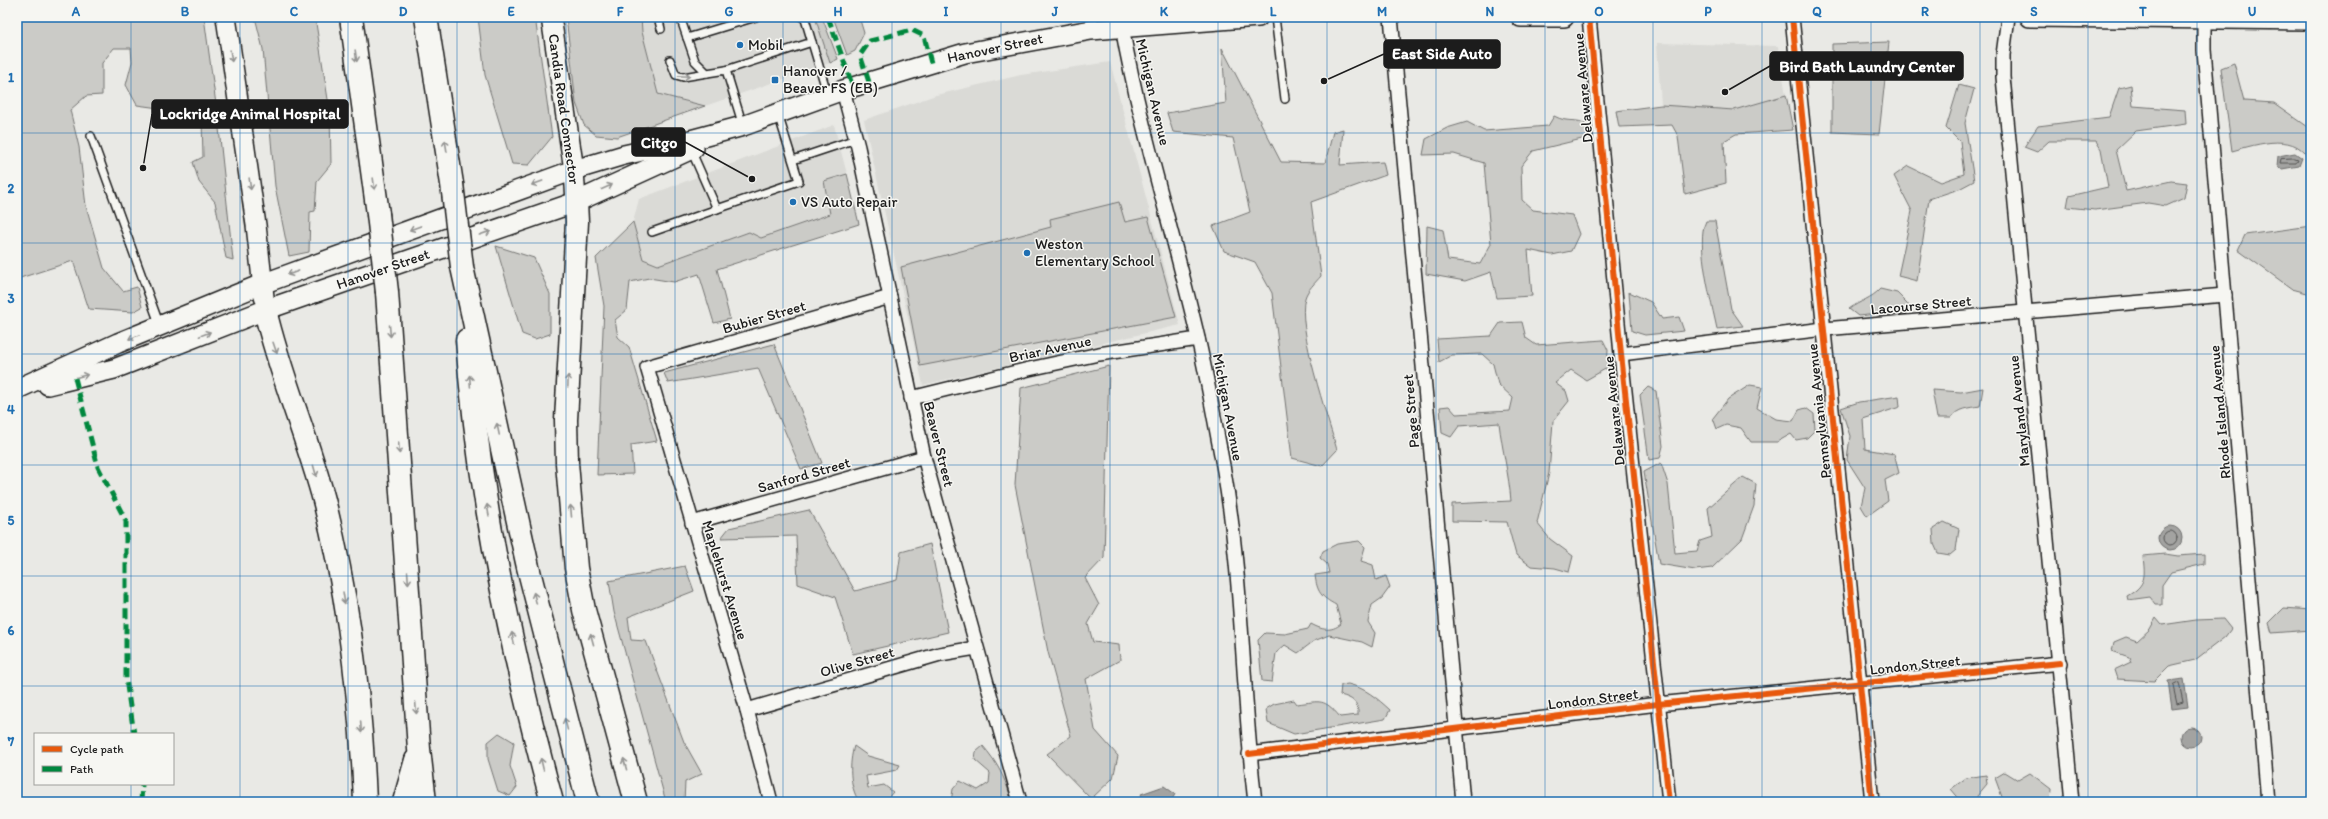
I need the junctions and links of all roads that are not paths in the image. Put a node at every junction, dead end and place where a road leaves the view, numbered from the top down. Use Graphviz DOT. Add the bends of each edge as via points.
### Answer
graph roads {
  1 [pos="226,17"];
  2 [pos="351,17"];
  3 [pos="426,17"];
  4 [pos="551,17"];
  5 [pos="658,17"];
  6 [pos="680,17"];
  7 [pos="756,17"];
  8 [pos="802,17"];
  9 [pos="1258,17"];
  10 [pos="1275,17"];
  11 [pos="1391,17"];
  12 [pos="1521,17"];
  13 [pos="1543,17"];
  14 [pos="1564,17"];
  15 [pos="1589,17"];
  16 [pos="1792,17"];
  17 [pos="2008,17"];
  18 [pos="2030,17"];
  19 [pos="2204,19"];
  20 [pos="2311,20"];
  21 [pos="1141,21"];
  22 [pos="1121,22"];
  23 [pos="661,29"];
  24 [pos="687,38"];
  25 [pos="812,42"];
  26 [pos="670,60"];
  27 [pos="726,70"];
  28 [pos="707,73"];
  29 [pos="835,93"];
  30 [pos="1285,99"];
  31 [pos="778,114"];
  32 [pos="743,126"];
  33 [pos="91,136"];
  34 [pos="856,139"];
  35 [pos="689,145"];
  36 [pos="793,160"];
  37 [pos="574,170"];
  38 [pos="576,202"];
  39 [pos="717,209"];
  40 [pos="652,232"];
  41 [pos="462,267"];
  42 [pos="262,284"];
  43 [pos="2225,295"];
  44 [pos="890,297"];
  45 [pos="266,310"];
  46 [pos="2025,312"];
  47 [pos="160,326"];
  48 [pos="1824,329"];
  49 [pos="1198,339"];
  50 [pos="1621,354"];
  51 [pos="647,367"];
  52 [pos="17,391"];
  53 [pos="911,398"];
  54 [pos="924,458"];
  55 [pos="692,523"];
  56 [pos="976,648"];
  57 [pos="2060,663"];
  58 [pos="1861,683"];
  59 [pos="1658,704"];
  60 [pos="747,710"];
  61 [pos="1456,729"];
  62 [pos="419,749"];
  63 [pos="1249,754"];
  64 [pos="365,802"];
  65 [pos="404,802"];
  66 [pos="425,802"];
  67 [pos="552,802"];
  68 [pos="588,802"];
  69 [pos="636,802"];
  70 [pos="771,802"];
  71 [pos="1020,802"];
  72 [pos="1255,802"];
  73 [pos="1463,802"];
  74 [pos="1669,802"];
  75 [pos="1872,802"];
  76 [pos="2072,802"];
  77 [pos="2268,802"];
  1 -- 42 [label="main road, one-way"];
  2 -- 62 [label="highway, one-way, bridge" via="387,292"];
  41 -- 3 [label="highway, one-way, bridge"];
  4 -- 37 [label="main road, Candia Road Connector"];
  5 -- 23 [label="lane"];
  6 -- 24 [label="lane"];
  7 -- 24 [label="lane"];
  8 -- 25 [label="lane" via="805,19"];
  9 -- 21 [label="main road, Hanover Street"];
  10 -- 30 [label="lane"];
  11 -- 61 [label="street, Page Street"];
  12 -- 13 [label="main road"];
  13 -- 14 [label="main road"];
  15 -- 50 [label="street, Delaware Avenue"];
  16 -- 48 [label="street, Pennsylvania Avenue"];
  17 -- 46 [label="street, Maryland Avenue" via="2003,77"];
  18 -- 19 [label="main road"];
  19 -- 20 [label="main road"];
  19 -- 43 [label="street, Rhode Island Avenue" via="2204,50"];
  21 -- 22 [label="main road, Hanover Street"];
  22 -- 29 [label="main road, Hanover Street" via="966,54"];
  22 -- 49 [label="street, Michigan Avenue" via="1133,87"];
  24 -- 28 [label="lane" via="695,61"];
  25 -- 27 [label="lane"];
  25 -- 29 [label="lane"];
  26 -- 28 [label="lane, one-way" via="676,75 683,77"];
  27 -- 28 [label="lane"];
  27 -- 32 [label="lane"];
  29 -- 31 [label="main road, Hanover Street"];
  29 -- 34 [label="street, Beaver Street"];
  31 -- 32 [label="main road, Hanover Street"];
  31 -- 36 [label="lane"];
  32 -- 35 [label="main road, Hanover Street"];
  33 -- 47 [label="lane"];
  34 -- 36 [label="lane"];
  34 -- 44 [label="street, Beaver Street"];
  35 -- 37 [label="main road, Hanover Street" via="624,155"];
  38 -- 35 [label="main road, Hanover Street, one-way"];
  35 -- 39 [label="lane"];
  36 -- 39 [label="lane" via="799,181"];
  37 -- 38 [label="main road, Candia Road Connector"];
  37 -- 42 [label="main road, Hanover Street, one-way"];
  45 -- 38 [label="main road, Hanover Street, one-way"];
  69 -- 38 [label="highway, one-way" via="584,610 576,568 566,420"];
  39 -- 40 [label="lane"];
  67 -- 41 [label="highway, one-way" via="519,669 484,491 471,399"];
  68 -- 41 [label="highway, one-way" via="528,567"];
  42 -- 45 [label="main road"];
  42 -- 47 [label="main road, Hanover Street"];
  43 -- 46 [label="street, Lacourse Street"];
  43 -- 77 [label="street, Rhode Island Avenue"];
  44 -- 51 [label="street, Bubier Street"];
  44 -- 53 [label="street, Beaver Street"];
  52 -- 45 [label="main road, Hanover Street, one-way" via="114,369"];
  45 -- 64 [label="highway, one-way" via="272,338 323,500 342,580 359,701"];
  46 -- 48 [label="street, Lacourse Street"];
  46 -- 57 [label="street, Maryland Avenue"];
  47 -- 52 [label="main road, Hanover Street, one-way"];
  48 -- 50 [label="street, Lacourse Street"];
  48 -- 58 [label="street, Pennsylvania Avenue"];
  49 -- 53 [label="street, Briar Avenue" via="1099,354"];
  49 -- 63 [label="street, Michigan Avenue" via="1224,472 1232,532"];
  50 -- 59 [label="street, Delaware Avenue"];
  51 -- 55 [label="street, Maplehurst Avenue"];
  53 -- 54 [label="street, Beaver Street"];
  54 -- 55 [label="street, Sanford Street"];
  54 -- 56 [label="street, Beaver Street"];
  55 -- 60 [label="street, Maplehurst Avenue"];
  56 -- 60 [label="street, Olive Street" via="940,654"];
  56 -- 71 [label="street, Beaver Street"];
  57 -- 58 [label="street, London Street"];
  57 -- 76 [label="street, Maryland Avenue"];
  58 -- 59 [label="street, London Street"];
  58 -- 75 [label="street, Pennsylvania Avenue"];
  59 -- 61 [label="street, London Street"];
  59 -- 74 [label="street, Delaware Avenue"];
  60 -- 70 [label="street, Maplehurst Avenue"];
  61 -- 63 [label="street, London Street"];
  61 -- 73 [label="street, Page Street"];
  62 -- 65 [label="highway"];
  62 -- 66 [label="highway"];
  63 -- 72 [label="street, Michigan Avenue"];
}
